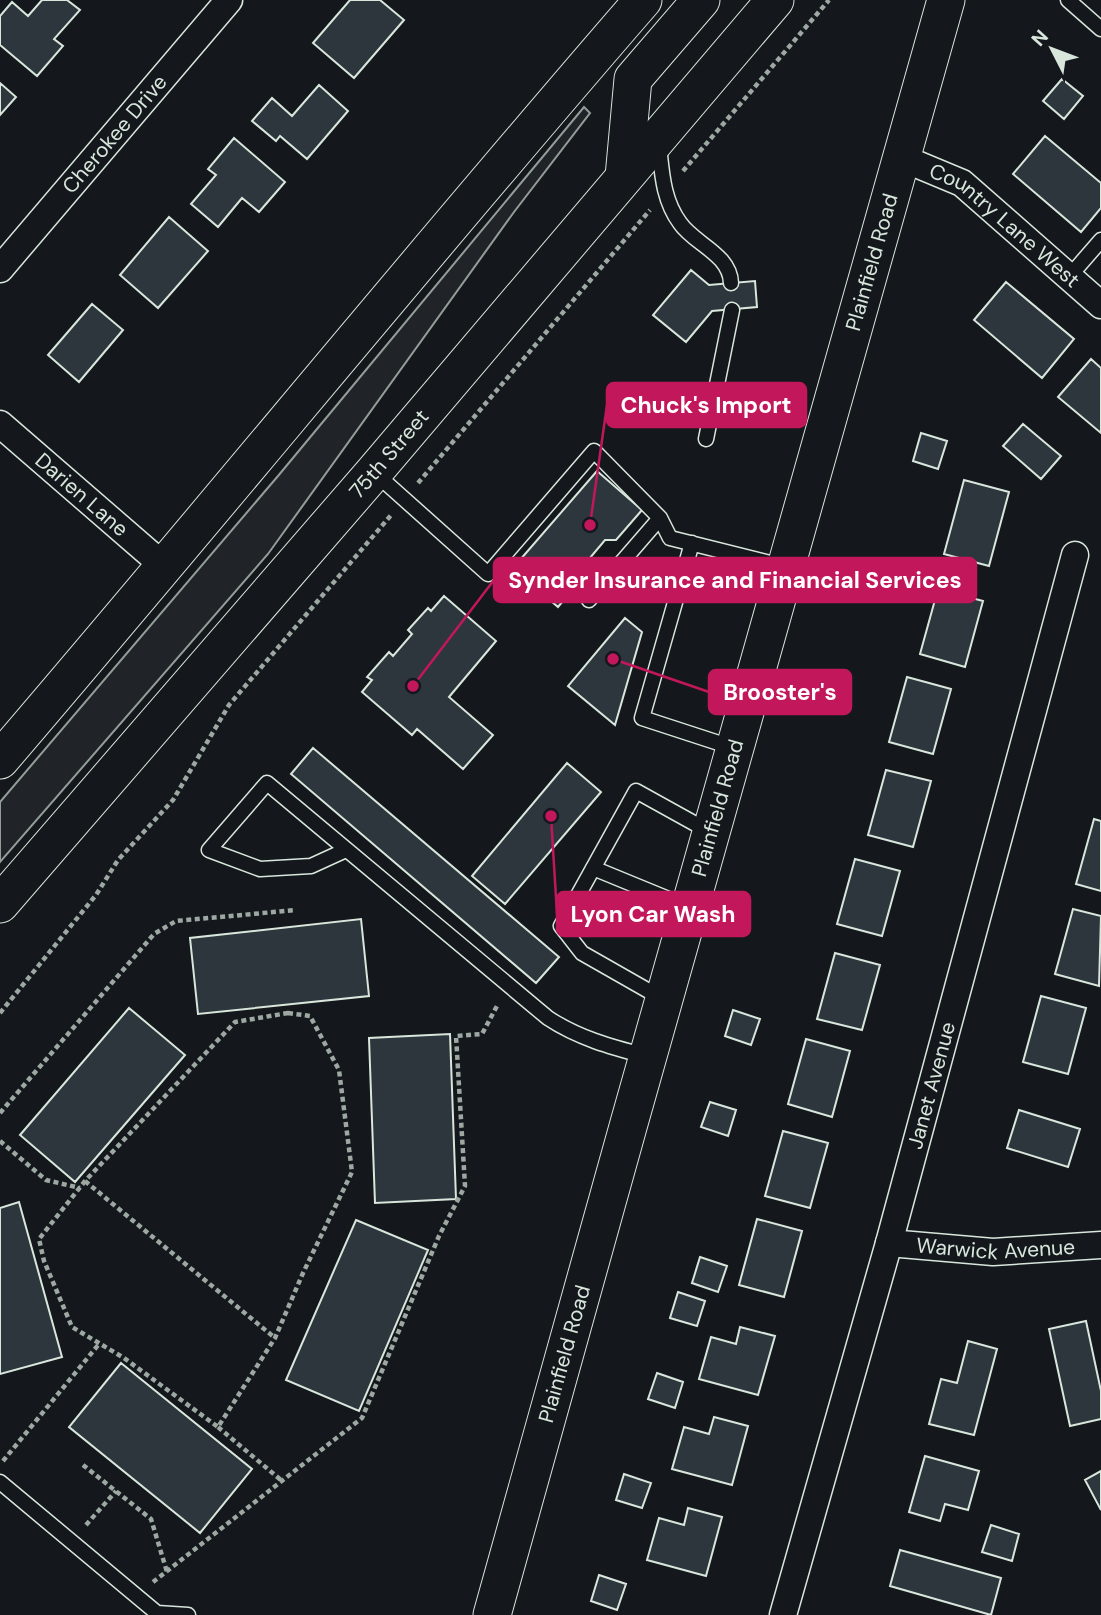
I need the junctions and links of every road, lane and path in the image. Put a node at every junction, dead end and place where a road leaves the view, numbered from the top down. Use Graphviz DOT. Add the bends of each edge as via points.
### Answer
graph roads {
  1 [pos="229,0"];
  2 [pos="643,0"];
  3 [pos="701,0"];
  4 [pos="775,0"];
  5 [pos="829,0"];
  6 [pos="946,0"];
  7 [pos="1068,0"];
  8 [pos="1101,29"];
  9 [pos="657,138"];
  10 [pos="902,158"];
  11 [pos="624,177"];
  12 [pos="677,178"];
  13 [pos="651,210"];
  14 [pos="1101,240"];
  15 [pos="0,269"];
  16 [pos="1069,277"];
  17 [pos="731,283"];
  18 [pos="1101,305"];
  19 [pos="732,310"];
  20 [pos="0,424"];
  21 [pos="706,439"];
  22 [pos="374,472"];
  23 [pos="421,478"];
  24 [pos="390,515"];
  25 [pos="660,518"];
  26 [pos="692,543"];
  27 [pos="1075,555"];
  28 [pos="165,567"];
  29 [pos="786,567"];
  30 [pos="589,600"];
  31 [pos="736,749"];
  32 [pos="0,760"];
  33 [pos="711,832"];
  34 [pos="346,850"];
  35 [pos="593,868"];
  36 [pos="0,904"];
  37 [pos="689,908"];
  38 [pos="296,910"];
  39 [pos="502,979"];
  40 [pos="663,998"];
  41 [pos="0,1013"];
  42 [pos="646,1056"];
  43 [pos="0,1113"];
  44 [pos="0,1141"];
  45 [pos="85,1181"];
  46 [pos="79,1188"];
  47 [pos="889,1243"];
  48 [pos="1101,1245"];
  49 [pos="275,1338"];
  50 [pos="99,1344"];
  51 [pos="218,1427"];
  52 [pos="0,1465"];
  53 [pos="83,1465"];
  54 [pos="282,1481"];
  55 [pos="0,1482"];
  56 [pos="116,1491"];
  57 [pos="72,1542"];
  58 [pos="167,1572"];
  59 [pos="136,1596"];
  60 [pos="188,1615"];
  61 [pos="492,1615"];
  62 [pos="783,1615"];
  1 -- 15 [label="street, Cherokee Drive"];
  2 -- 28 [label="main road"];
  3 -- 11 [label="main road" via="633,79"];
  4 -- 9 [label="main road, 75th Street"];
  5 -- 12 [label="path"];
  6 -- 10 [label="main road, Plainfield Road"];
  7 -- 8 [label="lane"];
  9 -- 11 [label="main road, 75th Street"];
  9 -- 17 [label="lane" via="664,193 673,212 680,225 724,263"];
  10 -- 16 [label="street, Country Lane West" via="962,183"];
  10 -- 29 [label="main road, Plainfield Road"];
  11 -- 22 [label="main road, 75th Street"];
  13 -- 23 [label="path"];
  14 -- 16 [label="lane"];
  16 -- 18 [label="street, Country Lane West"];
  19 -- 21 [label="lane"];
  20 -- 28 [label="street, Darien Lane"];
  22 -- 25 [label="lane" via="488,574 594,451"];
  22 -- 36 [label="main road, 75th Street"];
  24 -- 41 [label="path" via="229,705 173,800 118,860 96,895"];
  25 -- 26 [label="lane" via="670,538"];
  25 -- 30 [label="lane"];
  26 -- 29 [label="lane"];
  26 -- 31 [label="lane" via="642,718"];
  27 -- 47 [label="street, Janet Avenue"];
  28 -- 32 [label="main road"];
  29 -- 31 [label="main road, Plainfield Road"];
  31 -- 33 [label="main road, Plainfield Road"];
  33 -- 35 [label="lane" via="636,791"];
  33 -- 37 [label="main road, Plainfield Road"];
  34 -- 34 [label="lane" via="311,866 260,869 209,850 267,783"];
  34 -- 39 [label="lane"];
  35 -- 37 [label="lane"];
  35 -- 40 [label="lane" via="561,926 582,953"];
  37 -- 40 [label="main road, Plainfield Road"];
  38 -- 43 [label="path" via="176,921 154,934"];
  39 -- 42 [label="lane" via="566,1030"];
  39 -- 54 [label="path" via="498,1006 482,1034 456,1036 465,1186 362,1418"];
  40 -- 42 [label="main road, Plainfield Road"];
  42 -- 61 [label="main road, Plainfield Road"];
  44 -- 46 [label="path" via="46,1180"];
  45 -- 46 [label="path"];
  45 -- 49 [label="path"];
  45 -- 49 [label="path" via="235,1022 288,1013 310,1016 339,1070 352,1172"];
  46 -- 50 [label="path" via="39,1239 72,1327"];
  47 -- 48 [label="street, Warwick Avenue" via="993,1252"];
  47 -- 62 [label="street, Janet Avenue"];
  49 -- 51 [label="path"];
  50 -- 51 [label="path"];
  50 -- 52 [label="path"];
  51 -- 54 [label="path"];
  53 -- 56 [label="path"];
  54 -- 58 [label="path"];
  55 -- 57 [label="lane"];
  56 -- 57 [label="path"];
  56 -- 58 [label="path" via="151,1519"];
  57 -- 59 [label="lane"];
  58 -- 59 [label="path"];
  59 -- 60 [label="lane" via="157,1613"];
}
